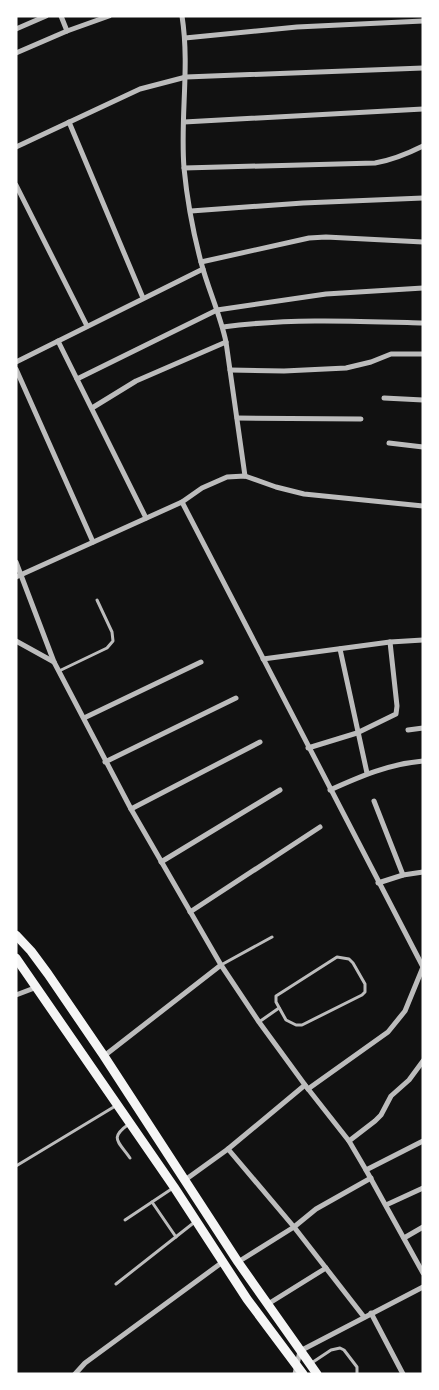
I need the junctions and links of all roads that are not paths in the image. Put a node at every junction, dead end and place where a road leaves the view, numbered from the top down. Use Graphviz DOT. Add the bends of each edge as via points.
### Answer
graph roads {
  1 [pos="46,16"];
  2 [pos="61,16"];
  3 [pos="109,16"];
  4 [pos="182,16"];
  5 [pos="423,21"];
  6 [pos="16,28"];
  7 [pos="66,31"];
  8 [pos="185,38"];
  9 [pos="16,53"];
  10 [pos="423,68"];
  11 [pos="186,77"];
  12 [pos="423,109"];
  13 [pos="69,122"];
  14 [pos="184,122"];
  15 [pos="423,146"];
  16 [pos="16,147"];
  17 [pos="184,168"];
  18 [pos="16,185"];
  19 [pos="423,198"];
  20 [pos="191,211"];
  21 [pos="423,242"];
  22 [pos="201,262"];
  23 [pos="203,269"];
  24 [pos="423,288"];
  25 [pos="143,298"];
  26 [pos="218,310"];
  27 [pos="423,322"];
  28 [pos="88,326"];
  29 [pos="223,327"];
  30 [pos="58,341"];
  31 [pos="226,342"];
  32 [pos="423,354"];
  33 [pos="16,362"];
  34 [pos="16,369"];
  35 [pos="230,370"];
  36 [pos="77,379"];
  37 [pos="384,398"];
  38 [pos="423,400"];
  39 [pos="92,408"];
  40 [pos="237,418"];
  41 [pos="361,419"];
  42 [pos="389,443"];
  43 [pos="423,447"];
  44 [pos="245,476"];
  45 [pos="182,502"];
  46 [pos="423,506"];
  47 [pos="146,518"];
  48 [pos="93,542"];
  49 [pos="16,562"];
  50 [pos="19,576"];
  51 [pos="97,600"];
  52 [pos="423,640"];
  53 [pos="16,641"];
  54 [pos="390,642"];
  55 [pos="340,649"];
  56 [pos="263,659"];
  57 [pos="54,662"];
  58 [pos="201,662"];
  59 [pos="59,671"];
  60 [pos="236,698"];
  61 [pos="84,718"];
  62 [pos="423,728"];
  63 [pos="408,730"];
  64 [pos="358,733"];
  65 [pos="260,742"];
  66 [pos="308,748"];
  67 [pos="423,761"];
  68 [pos="105,762"];
  69 [pos="367,773"];
  70 [pos="280,790"];
  71 [pos="330,790"];
  72 [pos="374,801"];
  73 [pos="130,809"];
  74 [pos="320,827"];
  75 [pos="161,862"];
  76 [pos="423,872"];
  77 [pos="403,875"];
  78 [pos="378,883"];
  79 [pos="190,912"];
  80 [pos="16,935"];
  81 [pos="272,937"];
  82 [pos="16,958"];
  83 [pos="221,965"];
  84 [pos="423,967"];
  85 [pos="37,987"];
  86 [pos="16,995"];
  87 [pos="279,1008"];
  88 [pos="259,1022"];
  89 [pos="104,1056"];
  90 [pos="423,1061"];
  91 [pos="306,1087"];
  92 [pos="118,1104"];
  93 [pos="130,1123"];
  94 [pos="349,1141"];
  95 [pos="423,1141"];
  96 [pos="228,1149"];
  97 [pos="130,1158"];
  98 [pos="16,1166"];
  99 [pos="366,1170"];
  100 [pos="371,1178"];
  101 [pos="185,1180"];
  102 [pos="174,1187"];
  103 [pos="423,1188"];
  104 [pos="152,1202"];
  105 [pos="386,1205"];
  106 [pos="125,1220"];
  107 [pos="197,1221"];
  108 [pos="294,1227"];
  109 [pos="423,1227"];
  110 [pos="176,1237"];
  111 [pos="404,1238"];
  112 [pos="224,1261"];
  113 [pos="238,1262"];
  114 [pos="326,1268"];
  115 [pos="423,1274"];
  116 [pos="116,1284"];
  117 [pos="423,1287"];
  118 [pos="268,1304"];
  119 [pos="371,1313"];
  120 [pos="364,1317"];
  121 [pos="300,1351"];
  122 [pos="310,1364"];
  123 [pos="298,1371"];
  124 [pos="75,1374"];
  125 [pos="317,1374"];
  126 [pos="357,1374"];
  127 [pos="403,1374"];
  1 -- 6 [label="street"];
  2 -- 7 [label="street"];
  3 -- 7 [label="street"];
  4 -- 8 [label="street"];
  5 -- 8 [label="street" via="297,27"];
  7 -- 9 [label="street"];
  8 -- 11 [label="street"];
  10 -- 11 [label="street"];
  11 -- 13 [label="street" via="140,89"];
  11 -- 14 [label="street"];
  12 -- 14 [label="street"];
  13 -- 16 [label="street"];
  13 -- 25 [label="street"];
  14 -- 17 [label="street"];
  15 -- 17 [label="street" via="404,156 375,163"];
  17 -- 20 [label="street"];
  18 -- 28 [label="street"];
  19 -- 20 [label="street"];
  20 -- 22 [label="street"];
  21 -- 22 [label="street" via="309,238"];
  22 -- 23 [label="street"];
  23 -- 25 [label="street"];
  23 -- 26 [label="street"];
  24 -- 26 [label="street" via="326,294"];
  25 -- 28 [label="street"];
  26 -- 29 [label="street"];
  26 -- 36 [label="street"];
  27 -- 29 [label="street" via="321,320"];
  28 -- 30 [label="street"];
  29 -- 31 [label="street"];
  30 -- 33 [label="street"];
  30 -- 36 [label="street"];
  31 -- 35 [label="street"];
  31 -- 39 [label="street" via="136,381"];
  32 -- 35 [label="street" via="391,354 346,368"];
  34 -- 48 [label="street"];
  35 -- 40 [label="street"];
  36 -- 39 [label="street"];
  37 -- 38 [label="street"];
  39 -- 47 [label="street"];
  40 -- 41 [label="street"];
  40 -- 44 [label="street"];
  42 -- 43 [label="street"];
  44 -- 45 [label="street" via="228,477 202,488"];
  44 -- 46 [label="street" via="304,494"];
  45 -- 47 [label="street"];
  45 -- 56 [label="street"];
  47 -- 48 [label="street"];
  48 -- 50 [label="street"];
  49 -- 50 [label="street"];
  50 -- 57 [label="street"];
  51 -- 59 [label="lane" via="112,632 113,642"];
  52 -- 54 [label="street"];
  53 -- 57 [label="street"];
  54 -- 55 [label="street"];
  54 -- 64 [label="street" via="397,711 391,718"];
  55 -- 56 [label="street"];
  55 -- 64 [label="street"];
  56 -- 66 [label="street"];
  57 -- 59 [label="street"];
  58 -- 61 [label="street"];
  59 -- 61 [label="street"];
  60 -- 68 [label="street"];
  61 -- 68 [label="street"];
  62 -- 63 [label="street"];
  64 -- 66 [label="street"];
  64 -- 69 [label="street"];
  65 -- 73 [label="street"];
  66 -- 71 [label="street"];
  67 -- 69 [label="street"];
  68 -- 73 [label="street"];
  69 -- 71 [label="street"];
  70 -- 75 [label="street"];
  71 -- 78 [label="street"];
  72 -- 77 [label="street"];
  73 -- 75 [label="street"];
  74 -- 79 [label="street"];
  75 -- 79 [label="street"];
  76 -- 77 [label="street"];
  77 -- 78 [label="street"];
  78 -- 84 [label="street"];
  79 -- 83 [label="street"];
  80 -- 89 [label="main road" via="48,974"];
  81 -- 83 [label="lane"];
  82 -- 85 [label="main road"];
  83 -- 88 [label="street"];
  83 -- 89 [label="street"];
  84 -- 91 [label="street" via="405,1011 388,1032"];
  85 -- 86 [label="street"];
  85 -- 92 [label="main road"];
  87 -- 87 [label="lane" via="275,999 278,994 337,957 353,963 365,984 362,995 302,1025 286,1020"];
  87 -- 88 [label="lane"];
  88 -- 91 [label="street"];
  89 -- 101 [label="main road"];
  90 -- 94 [label="street" via="391,1096 374,1122"];
  91 -- 94 [label="street"];
  91 -- 96 [label="street"];
  92 -- 93 [label="main road"];
  92 -- 98 [label="lane"];
  93 -- 97 [label="lane" via="116,1134 116,1139"];
  93 -- 102 [label="main road"];
  94 -- 99 [label="street"];
  95 -- 99 [label="street"];
  96 -- 101 [label="street"];
  96 -- 108 [label="street"];
  99 -- 100 [label="street"];
  100 -- 105 [label="street"];
  100 -- 108 [label="street" via="316,1210"];
  101 -- 113 [label="main road"];
  102 -- 104 [label="lane"];
  102 -- 107 [label="main road"];
  103 -- 105 [label="street"];
  104 -- 106 [label="lane"];
  104 -- 110 [label="lane"];
  105 -- 111 [label="street"];
  107 -- 110 [label="lane"];
  107 -- 112 [label="main road"];
  108 -- 113 [label="street"];
  108 -- 114 [label="street"];
  109 -- 111 [label="street"];
  110 -- 116 [label="lane"];
  111 -- 115 [label="street"];
  112 -- 123 [label="main road"];
  112 -- 124 [label="street" via="85,1363"];
  113 -- 118 [label="main road"];
  114 -- 118 [label="street"];
  114 -- 120 [label="street"];
  117 -- 119 [label="street"];
  118 -- 121 [label="main road"];
  119 -- 120 [label="street"];
  119 -- 127 [label="street"];
  120 -- 121 [label="street"];
  121 -- 122 [label="main road"];
  121 -- 123 [label="street"];
  122 -- 125 [label="main road"];
  122 -- 126 [label="lane" via="340,1348 357,1367"];
}
